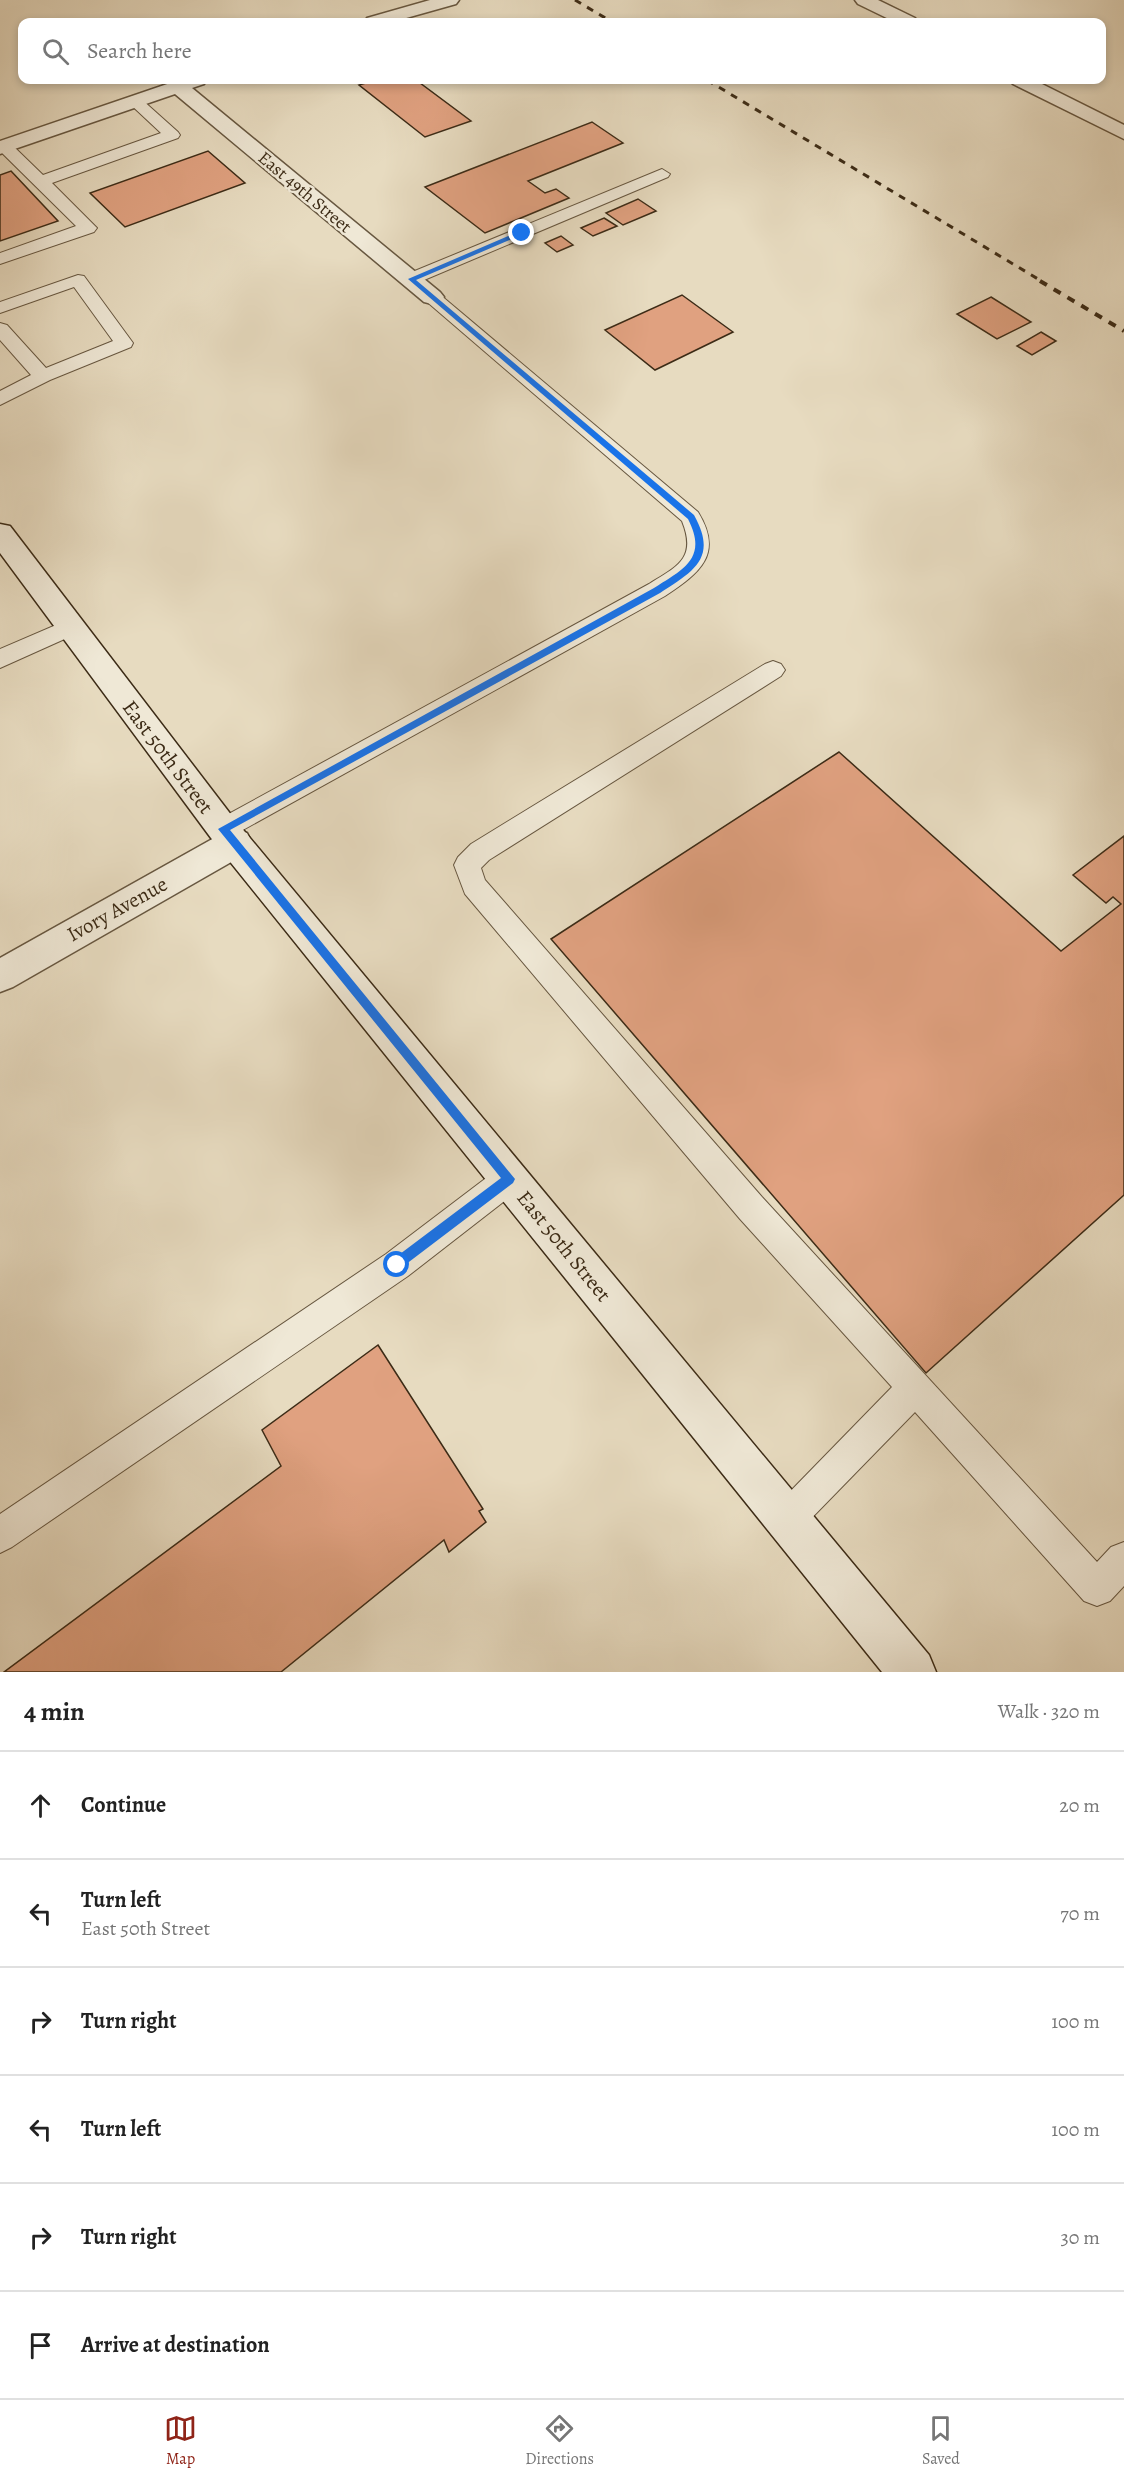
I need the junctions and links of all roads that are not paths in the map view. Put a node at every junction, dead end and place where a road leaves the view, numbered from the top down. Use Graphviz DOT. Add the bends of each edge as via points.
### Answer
graph roads {
  1 [pos="450,0"];
  2 [pos="864,0"];
  3 [pos="388,18"];
  4 [pos="900,18"];
  5 [pos="186,84"];
  6 [pos="1028,84"];
  7 [pos="177,87"];
  8 [pos="135,101"];
  9 [pos="1124,133"];
  10 [pos="3,147"];
  11 [pos="662,174"];
  12 [pos="43,181"];
  13 [pos="34,233"];
  14 [pos="67,235"];
  15 [pos="2,249"];
  16 [pos="411,279"];
  17 [pos="432,297"];
  18 [pos="0,308"];
  19 [pos="0,329"];
  20 [pos="43,376"];
  21 [pos="0,399"];
  22 [pos="0,533"];
  23 [pos="70,627"];
  24 [pos="0,659"];
  25 [pos="773,670"];
  26 [pos="229,836"];
  27 [pos="0,975"];
  28 [pos="509,1179"];
  29 [pos="915,1388"];
  30 [pos="787,1519"];
  31 [pos="0,1535"];
  32 [pos="1124,1560"];
  33 [pos="912,1672"];
  1 -- 3 [label="street"];
  2 -- 4 [label="street"];
  5 -- 7 [label="street"];
  6 -- 9 [label="street"];
  7 -- 8 [label="street"];
  7 -- 16 [label="street, East 49th Street"];
  8 -- 10 [label="street"];
  8 -- 12 [label="lane" via="172,135"];
  10 -- 12 [label="lane"];
  11 -- 16 [label="lane"];
  12 -- 14 [label="lane" via="88,228"];
  13 -- 14 [label="lane" via="45,229"];
  14 -- 15 [label="lane"];
  16 -- 17 [label="street, East 49th Street"];
  17 -- 26 [label="lane" via="691,517 700,535 698,555 686,572 657,590"];
  18 -- 20 [label="lane" via="78,280 124,343"];
  19 -- 20 [label="lane"];
  20 -- 21 [label="lane"];
  22 -- 23 [label="street, East 50th Street"];
  23 -- 24 [label="lane"];
  23 -- 26 [label="street, East 50th Street"];
  25 -- 29 [label="lane" via="480,852 467,865 474,886 752,1208"];
  26 -- 27 [label="street, Ivory Avenue"];
  26 -- 28 [label="street, East 50th Street"];
  28 -- 30 [label="street, East 50th Street"];
  28 -- 31 [label="lane" via="397,1265"];
  29 -- 30 [label="lane"];
  29 -- 32 [label="lane" via="1097,1588"];
  30 -- 33 [label="street, East 50th Street"];
}
